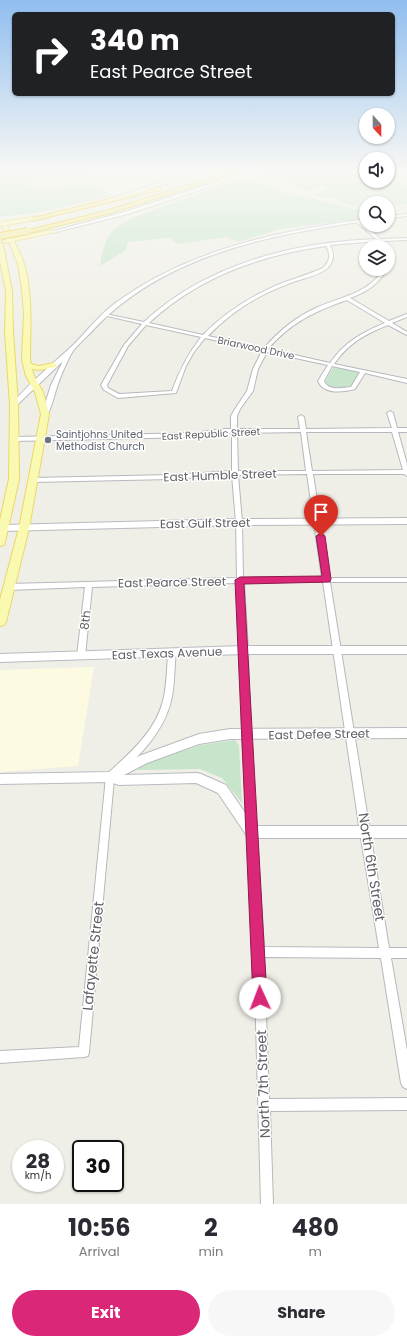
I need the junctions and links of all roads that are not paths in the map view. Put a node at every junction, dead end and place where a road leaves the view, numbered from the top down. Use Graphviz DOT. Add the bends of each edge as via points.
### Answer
graph roads {
  1 [pos="4,228"];
  2 [pos="20,228"];
  3 [pos="34,228"];
  4 [pos="36,228"];
  5 [pos="66,228"];
  6 [pos="67,228"];
  7 [pos="311,228"];
  8 [pos="366,228"];
  9 [pos="28,230"];
  10 [pos="0,231"];
  11 [pos="52,232"];
  12 [pos="0,236"];
  13 [pos="11,240"];
  14 [pos="380,240"];
  15 [pos="395,240"];
  16 [pos="407,240"];
  17 [pos="0,242"];
  18 [pos="359,242"];
  19 [pos="327,244"];
  20 [pos="0,245"];
  21 [pos="17,253"];
  22 [pos="1,254"];
  23 [pos="382,276"];
  24 [pos="347,298"];
  25 [pos="105,315"];
  26 [pos="407,315"];
  27 [pos="145,323"];
  28 [pos="388,323"];
  29 [pos="9,333"];
  30 [pos="407,334"];
  31 [pos="204,336"];
  32 [pos="26,344"];
  33 [pos="72,349"];
  34 [pos="266,349"];
  35 [pos="330,364"];
  36 [pos="27,365"];
  37 [pos="53,365"];
  38 [pos="363,372"];
  39 [pos="407,381"];
  40 [pos="34,384"];
  41 [pos="14,405"];
  42 [pos="390,413"];
  43 [pos="45,414"];
  44 [pos="301,417"];
  45 [pos="394,430"];
  46 [pos="407,430"];
  47 [pos="235,431"];
  48 [pos="304,432"];
  49 [pos="39,439"];
  50 [pos="14,440"];
  51 [pos="235,473"];
  52 [pos="310,473"];
  53 [pos="407,473"];
  54 [pos="33,480"];
  55 [pos="319,521"];
  56 [pos="407,521"];
  57 [pos="239,522"];
  58 [pos="4,528"];
  59 [pos="24,528"];
  60 [pos="0,542"];
  61 [pos="326,579"];
  62 [pos="240,580"];
  63 [pos="407,580"];
  64 [pos="89,584"];
  65 [pos="9,587"];
  66 [pos="0,622"];
  67 [pos="244,650"];
  68 [pos="337,650"];
  69 [pos="407,650"];
  70 [pos="172,652"];
  71 [pos="81,656"];
  72 [pos="0,658"];
  73 [pos="407,733"];
  74 [pos="352,734"];
  75 [pos="246,735"];
  76 [pos="110,777"];
  77 [pos="0,779"];
  78 [pos="251,832"];
  79 [pos="366,832"];
  80 [pos="407,832"];
  81 [pos="259,952"];
  82 [pos="386,953"];
  83 [pos="407,953"];
  84 [pos="0,1057"];
  85 [pos="407,1083"];
  86 [pos="407,1104"];
  87 [pos="264,1105"];
  88 [pos="267,1204"];
  1 -- 13 [label="main road"];
  2 -- 9 [label="main road"];
  3 -- 9 [label="highway"];
  4 -- 9 [label="highway"];
  5 -- 11 [label="highway"];
  6 -- 11 [label="main road"];
  7 -- 25 [label="main road" via="281,233 218,251 191,262 160,276"];
  8 -- 14 [label="street"];
  9 -- 10 [label="highway"];
  9 -- 11 [label="main road"];
  9 -- 12 [label="highway, bridge"];
  9 -- 13 [label="main road"];
  9 -- 21 [label="main road" via="19,242"];
  13 -- 17 [label="main road"];
  13 -- 21 [label="main road"];
  15 -- 16 [label="street"];
  18 -- 19 [label="street"];
  19 -- 27 [label="street" via="277,254 222,273 181,295"];
  19 -- 31 [label="street" via="332,252 332,258 324,269 259,295 216,323"];
  20 -- 22 [label="main road"];
  21 -- 32 [label="main road" via="25,289"];
  22 -- 29 [label="main road" via="10,302"];
  23 -- 24 [label="street, North 7th Street" via="370,287"];
  24 -- 28 [label="street"];
  24 -- 34 [label="street, North 7th Street" via="319,308 282,331"];
  25 -- 27 [label="street, Briarwood Drive"];
  25 -- 33 [label="main road"];
  26 -- 28 [label="street"];
  27 -- 31 [label="street, Briarwood Drive"];
  27 -- 31 [label="street" via="123,350 104,385 106,390 118,396 174,392 183,367"];
  28 -- 30 [label="street"];
  28 -- 35 [label="street" via="349,342"];
  29 -- 32 [label="main road" via="22,334"];
  29 -- 41 [label="main road"];
  31 -- 34 [label="street, Briarwood Drive"];
  32 -- 36 [label="main road"];
  33 -- 37 [label="main road"];
  33 -- 43 [label="main road" via="54,385"];
  34 -- 35 [label="street, Briarwood Drive"];
  34 -- 47 [label="street, North 7th Street" via="253,374 250,392 236,409"];
  35 -- 38 [label="street, Briarwood Drive"];
  35 -- 38 [label="street" via="321,381 324,387 328,388 353,388"];
  36 -- 37 [label="main road" via="39,368"];
  36 -- 40 [label="main road"];
  37 -- 40 [label="main road"];
  38 -- 39 [label="street, Briarwood Drive"];
  40 -- 41 [label="main road"];
  40 -- 43 [label="main road" via="40,392"];
  41 -- 50 [label="main road"];
  42 -- 45 [label="street"];
  43 -- 49 [label="main road"];
  44 -- 48 [label="street, North 6th Street"];
  45 -- 46 [label="street, East Republic Street"];
  45 -- 48 [label="street, East Republic Street"];
  45 -- 53 [label="street"];
  47 -- 48 [label="street, East Republic Street"];
  47 -- 49 [label="street, East Republic Street" via="195,436"];
  47 -- 51 [label="street, North 7th Street"];
  48 -- 52 [label="street, North 6th Street"];
  49 -- 50 [label="street, East Republic Street"];
  49 -- 54 [label="main road"];
  50 -- 58 [label="main road" via="14,479"];
  51 -- 52 [label="street, East Humble Street"];
  51 -- 54 [label="street, East Humble Street"];
  51 -- 57 [label="street, North 7th Street"];
  52 -- 53 [label="street, East Humble Street"];
  52 -- 55 [label="street, North 6th Street"];
  54 -- 59 [label="main road"];
  55 -- 56 [label="main road, East Gulf Street"];
  55 -- 57 [label="main road, East Gulf Street"];
  55 -- 61 [label="street, North 6th Street"];
  57 -- 59 [label="main road, East Gulf Street"];
  57 -- 62 [label="street, North 7th Street"];
  58 -- 59 [label="main road, East Gulf Street"];
  58 -- 60 [label="main road"];
  59 -- 65 [label="main road"];
  61 -- 62 [label="street, East Pearce Street"];
  61 -- 63 [label="street, East Pearce Street"];
  61 -- 68 [label="street, North 6th Street"];
  62 -- 64 [label="street, East Pearce Street"];
  62 -- 67 [label="street, North 7th Street"];
  64 -- 65 [label="street, East Pearce Street"];
  64 -- 71 [label="street, 8th"];
  65 -- 66 [label="main road"];
  67 -- 68 [label="main road, East Texas Avenue"];
  67 -- 70 [label="main road, East Texas Avenue"];
  67 -- 75 [label="street, North 7th Street"];
  68 -- 69 [label="main road, East Texas Avenue"];
  68 -- 74 [label="street, North 6th Street"];
  70 -- 71 [label="main road, East Texas Avenue"];
  70 -- 76 [label="street" via="168,696 161,717 152,734"];
  71 -- 72 [label="main road, East Texas Avenue"];
  73 -- 74 [label="main road, East Defee Street"];
  74 -- 75 [label="main road, East Defee Street"];
  74 -- 79 [label="street, North 6th Street"];
  75 -- 76 [label="main road, East Defee Street" via="230,734 199,739 143,759"];
  75 -- 78 [label="street, North 7th Street"];
  76 -- 77 [label="main road, East Defee Street"];
  76 -- 78 [label="main road" via="119,780 203,779 222,790"];
  76 -- 84 [label="street, Lafayette Street" via="84,1052"];
  78 -- 79 [label="main road"];
  78 -- 81 [label="street, North 7th Street"];
  79 -- 80 [label="main road"];
  79 -- 82 [label="street, North 6th Street"];
  81 -- 82 [label="street"];
  81 -- 87 [label="street, North 7th Street"];
  82 -- 83 [label="street"];
  82 -- 85 [label="street, North 6th Street"];
  86 -- 87 [label="street"];
  87 -- 88 [label="street, North 7th Street"];
}
